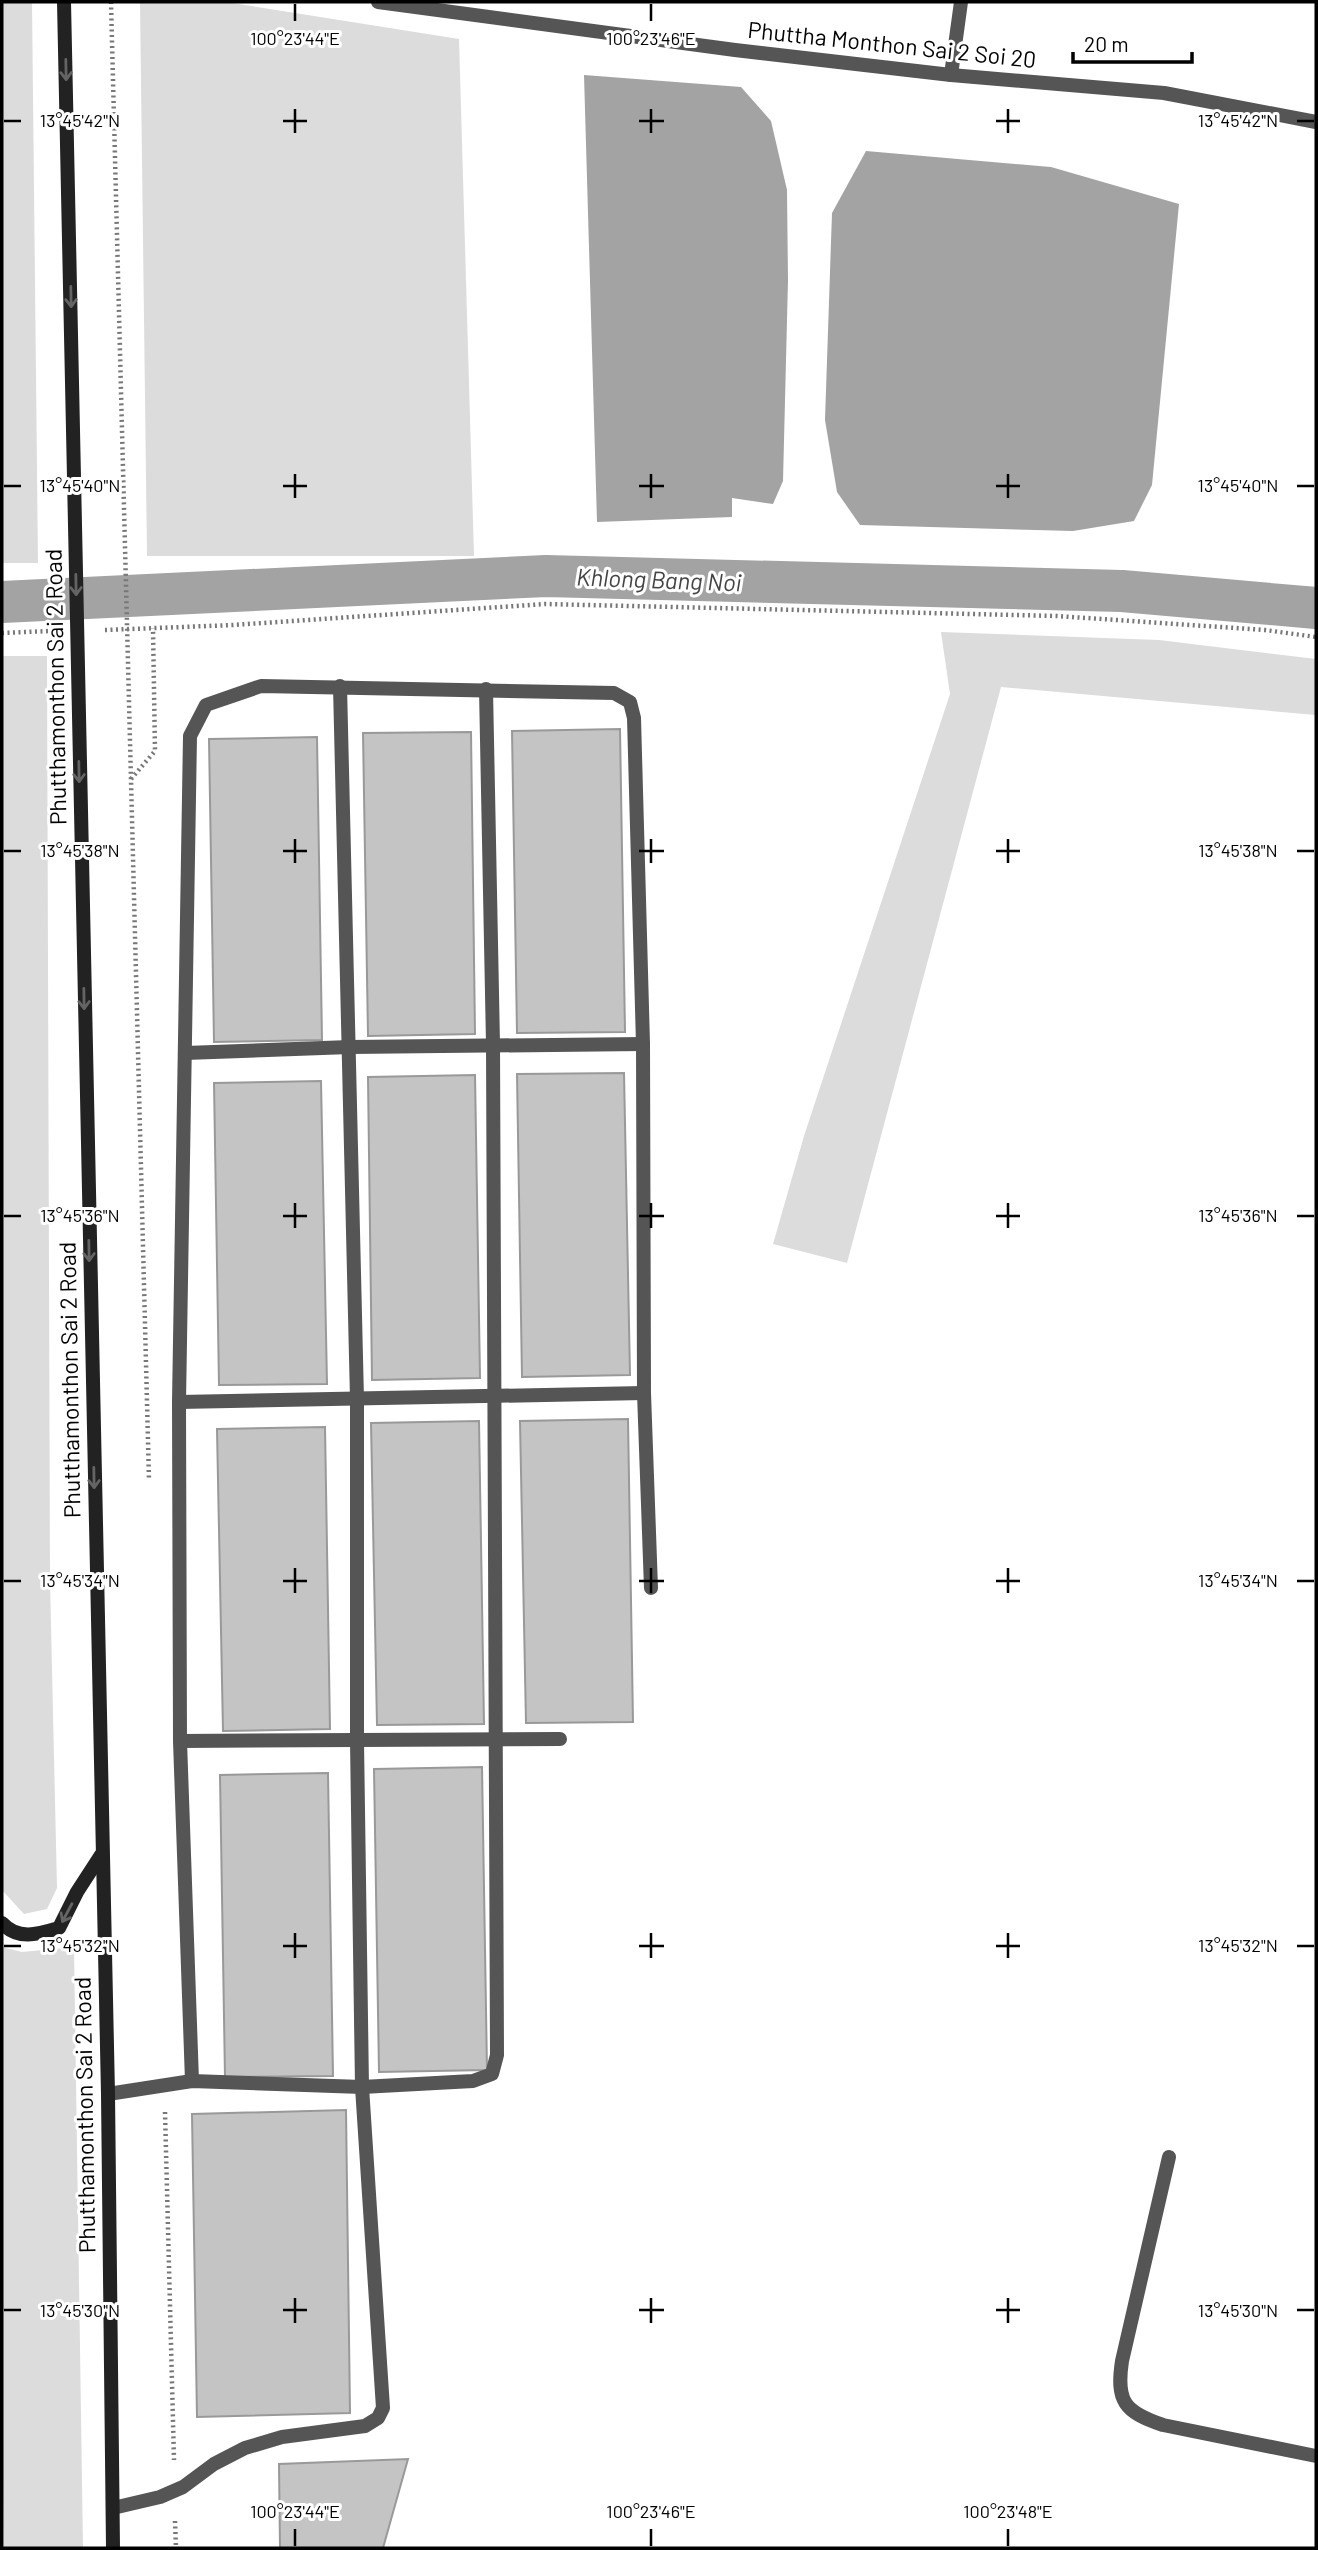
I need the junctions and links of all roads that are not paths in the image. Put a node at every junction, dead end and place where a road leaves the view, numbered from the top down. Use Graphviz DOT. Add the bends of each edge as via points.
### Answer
graph roads {
  1 [pos="64,2"];
  2 [pos="379,2"];
  3 [pos="961,2"];
  4 [pos="951,75"];
  5 [pos="1316,122"];
  6 [pos="340,686"];
  7 [pos="486,689"];
  8 [pos="494,1044"];
  9 [pos="643,1044"];
  10 [pos="350,1047"];
  11 [pos="185,1053"];
  12 [pos="644,1393"];
  13 [pos="496,1396"];
  14 [pos="357,1399"];
  15 [pos="179,1402"];
  16 [pos="651,1587"];
  17 [pos="496,1739"];
  18 [pos="560,1739"];
  19 [pos="180,1741"];
  20 [pos="357,1741"];
  21 [pos="102,1854"];
  22 [pos="2,1923"];
  23 [pos="192,2081"];
  24 [pos="362,2087"];
  25 [pos="108,2094"];
  26 [pos="1169,2157"];
  27 [pos="1316,2456"];
  28 [pos="113,2508"];
  29 [pos="113,2548"];
  1 -- 21 [label="main road, Phutthamonthon Sai 2 Road, one-way"];
  2 -- 4 [label="street, Phuttha Monthon Sai 2 Soi 20"];
  3 -- 4 [label="street"];
  4 -- 5 [label="street, Phuttha Monthon Sai 2 Soi 20" via="1164,93"];
  6 -- 7 [label="street"];
  6 -- 10 [label="street"];
  6 -- 11 [label="street" via="261,686 206,705 190,736"];
  7 -- 8 [label="street"];
  7 -- 9 [label="street" via="614,693 630,702"];
  8 -- 9 [label="street"];
  8 -- 10 [label="street"];
  8 -- 13 [label="street"];
  9 -- 12 [label="street"];
  10 -- 11 [label="street"];
  10 -- 14 [label="street"];
  11 -- 15 [label="street"];
  12 -- 13 [label="street"];
  12 -- 16 [label="street"];
  13 -- 14 [label="street"];
  13 -- 17 [label="street"];
  14 -- 15 [label="street"];
  14 -- 20 [label="street"];
  15 -- 19 [label="street"];
  17 -- 18 [label="street"];
  17 -- 20 [label="street"];
  17 -- 24 [label="street" via="497,2055 492,2074 473,2081"];
  19 -- 20 [label="street"];
  19 -- 23 [label="street"];
  20 -- 24 [label="street"];
  21 -- 22 [label="main road, one-way" via="59,1928 32,1936 9,1932"];
  21 -- 25 [label="main road, Phutthamonthon Sai 2 Road"];
  23 -- 24 [label="street"];
  23 -- 25 [label="street"];
  24 -- 28 [label="street" via="383,2408 378,2418 365,2426 245,2448 183,2487"];
  25 -- 28 [label="main road, Phutthamonthon Sai 2 Road"];
  26 -- 27 [label="street" via="1122,2361 1119,2383 1125,2403 1139,2417 1163,2425"];
  28 -- 29 [label="main road, Phutthamonthon Sai 2 Road"];
}
